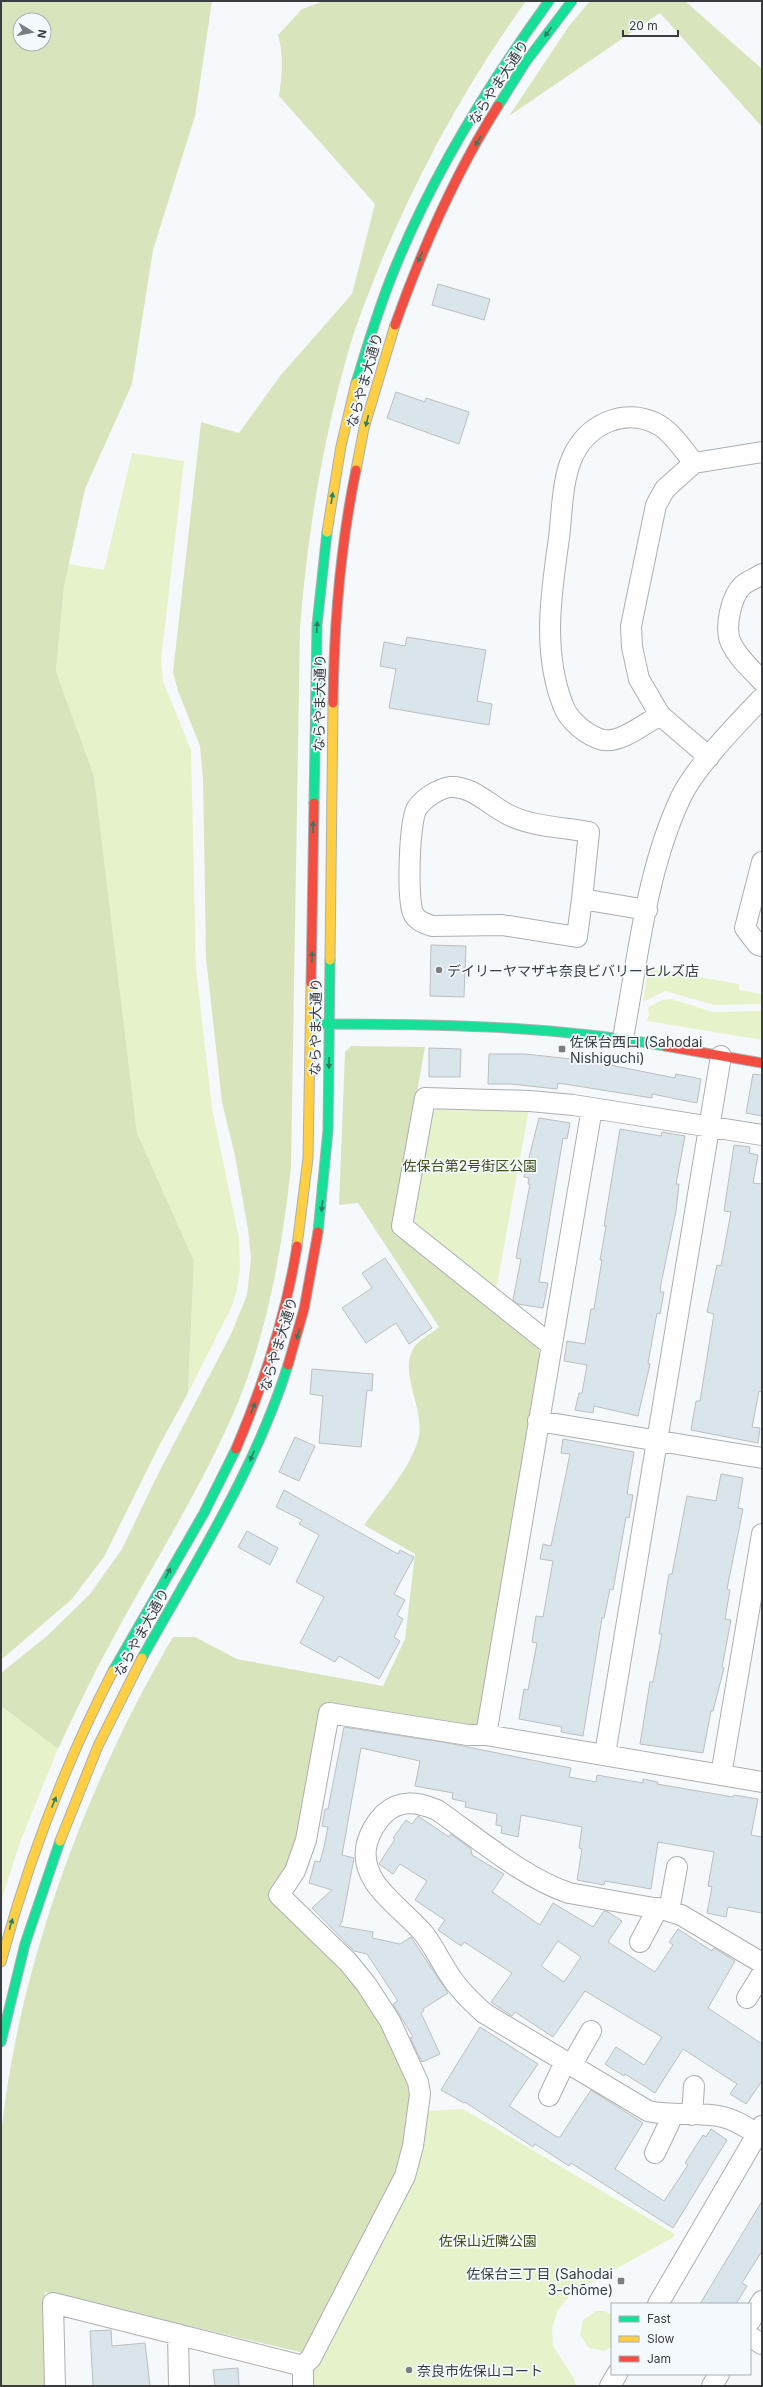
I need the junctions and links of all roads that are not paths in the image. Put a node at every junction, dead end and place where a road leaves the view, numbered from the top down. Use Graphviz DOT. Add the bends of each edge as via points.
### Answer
graph roads {
  1 [pos="548,1"];
  2 [pos="572,1"];
  3 [pos="762,452"];
  4 [pos="694,462"];
  5 [pos="762,574"];
  6 [pos="762,681"];
  7 [pos="762,698"];
  8 [pos="660,715"];
  9 [pos="709,757"];
  10 [pos="762,862"];
  11 [pos="582,899"];
  12 [pos="647,910"];
  13 [pos="762,946"];
  14 [pos="311,1024"];
  15 [pos="329,1024"];
  16 [pos="623,1038"];
  17 [pos="721,1056"];
  18 [pos="762,1063"];
  19 [pos="592,1108"];
  20 [pos="710,1126"];
  21 [pos="762,1135"];
  22 [pos="551,1344"];
  23 [pos="538,1421"];
  24 [pos="657,1440"];
  25 [pos="762,1458"];
  26 [pos="762,1534"];
  27 [pos="486,1735"];
  28 [pos="605,1754"];
  29 [pos="721,1775"];
  30 [pos="762,1782"];
  31 [pos="677,1867"];
  32 [pos="663,1909"];
  33 [pos="640,1942"];
  34 [pos="1,1962"];
  35 [pos="762,1963"];
  36 [pos="762,1974"];
  37 [pos="747,1998"];
  38 [pos="591,2031"];
  39 [pos="1,2042"];
  40 [pos="568,2064"];
  41 [pos="694,2086"];
  42 [pos="549,2096"];
  43 [pos="683,2115"];
  44 [pos="760,2130"];
  45 [pos="655,2153"];
  46 [pos="762,2301"];
  47 [pos="659,2303"];
  48 [pos="751,2319"];
  49 [pos="178,2334"];
  50 [pos="751,2338"];
  51 [pos="762,2344"];
  52 [pos="303,2366"];
  53 [pos="616,2375"];
  54 [pos="718,2375"];
  55 [pos="55,2386"];
  56 [pos="179,2386"];
  57 [pos="304,2386"];
  58 [pos="610,2386"];
  59 [pos="712,2386"];
  14 -- 1 [label="street, ならやま大通り, one-way" via="317,624 324,549 341,446 374,326 425,200 474,109 515,45"];
  2 -- 15 [label="street, ならやま大通り, one-way" via="529,58 497,108 446,200 418,262 396,322 375,386 360,449 347,514 334,661"];
  3 -- 4 [label="street"];
  4 -- 8 [label="street" via="665,489 656,505 631,626 632,647 639,679"];
  4 -- 8 [label="street" via="660,426 644,419 612,419 582,440 572,459 566,484 548,633 563,706 577,726 602,740 618,739"];
  5 -- 6 [label="street" via="743,585 734,599 729,624 730,642 738,657"];
  7 -- 9 [label="street"];
  8 -- 9 [label="street"];
  9 -- 12 [label="street" via="679,803 658,854"];
  10 -- 13 [label="street" via="745,928 758,945"];
  11 -- 11 [label="street" via="577,937 502,925 432,926 421,922 413,914 410,902 411,836 413,819 418,807 434,793 450,787 464,789 511,816 528,822 589,832"];
  11 -- 12 [label="street"];
  12 -- 16 [label="street"];
  14 -- 15 [label="street"];
  34 -- 14 [label="street, ならやま大通り, one-way" via="42,1831 69,1764 118,1663 223,1477 266,1372 286,1304 304,1204 308,1158"];
  15 -- 16 [label="street" via="467,1024"];
  15 -- 39 [label="street, ならやま大通り, one-way" via="325,1186 311,1280 293,1351 272,1411 241,1481 126,1688 80,1785 19,1961"];
  16 -- 17 [label="street"];
  17 -- 18 [label="street"];
  17 -- 20 [label="street"];
  19 -- 20 [label="street"];
  19 -- 22 [label="street"];
  19 -- 22 [label="street" via="530,1101 425,1098 402,1226"];
  20 -- 21 [label="street"];
  20 -- 24 [label="street"];
  22 -- 23 [label="street"];
  23 -- 24 [label="street"];
  23 -- 27 [label="street"];
  24 -- 25 [label="street"];
  24 -- 28 [label="street"];
  26 -- 29 [label="street"];
  27 -- 28 [label="street"];
  27 -- 52 [label="street" via="468,1735 329,1712 306,1840 296,1871 279,1895 348,1962 366,1984 390,2021 418,2082 420,2094 412,2146 404,2176 311,2358"];
  28 -- 29 [label="street"];
  29 -- 30 [label="street"];
  31 -- 32 [label="street"];
  32 -- 33 [label="street"];
  32 -- 35 [label="street" via="680,1915"];
  32 -- 40 [label="street" via="553,1888 426,1805 405,1803 392,1807 379,1819 365,1851 368,1868 376,1884 423,1933 452,1979 468,1998 484,2013"];
  36 -- 37 [label="street"];
  38 -- 40 [label="street"];
  40 -- 42 [label="street"];
  40 -- 43 [label="street" via="648,2111"];
  41 -- 43 [label="street"];
  43 -- 44 [label="street" via="724,2117"];
  43 -- 45 [label="street"];
  44 -- 47 [label="street"];
  46 -- 48 [label="street"];
  49 -- 52 [label="street"];
  49 -- 55 [label="street" via="53,2303"];
  49 -- 56 [label="street"];
  50 -- 51 [label="street"];
  52 -- 57 [label="street"];
  53 -- 58 [label="street"];
  54 -- 59 [label="street"];
}
